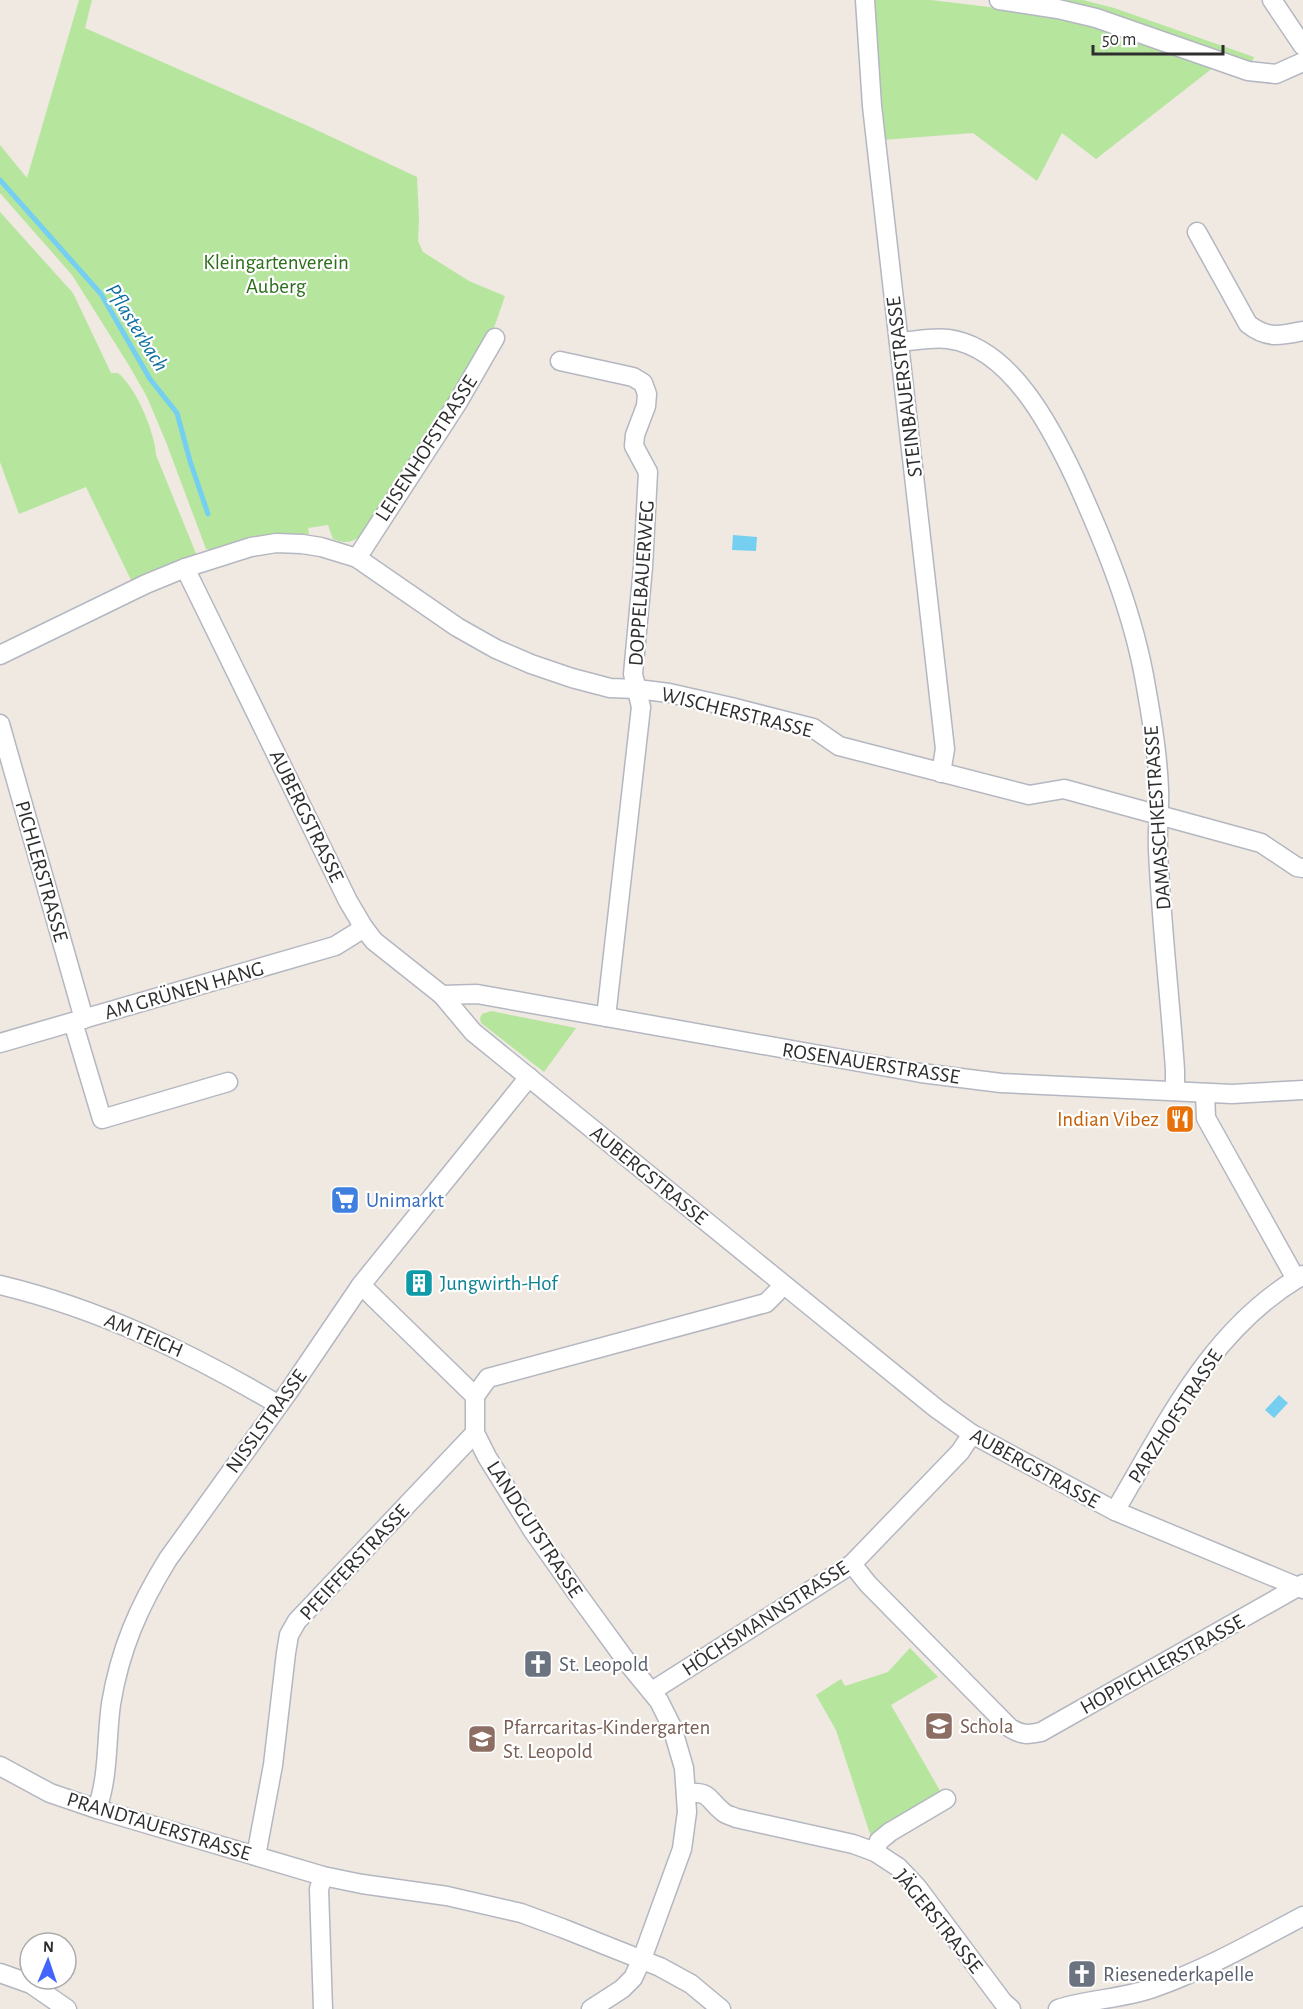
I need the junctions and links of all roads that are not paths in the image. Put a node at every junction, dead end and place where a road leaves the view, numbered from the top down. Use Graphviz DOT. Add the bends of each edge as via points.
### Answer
graph roads {
  1 [pos="865,0"];
  2 [pos="999,0"];
  3 [pos="1272,0"];
  4 [pos="1303,46"];
  5 [pos="1303,62"];
  6 [pos="1197,232"];
  7 [pos="1303,331"];
  8 [pos="495,338"];
  9 [pos="899,342"];
  10 [pos="561,360"];
  11 [pos="357,558"];
  12 [pos="185,568"];
  13 [pos="0,655"];
  14 [pos="637,689"];
  15 [pos="0,724"];
  16 [pos="941,773"];
  17 [pos="1159,815"];
  18 [pos="1303,868"];
  19 [pos="364,928"];
  20 [pos="442,995"];
  21 [pos="606,1017"];
  22 [pos="79,1020"];
  23 [pos="0,1043"];
  24 [pos="529,1077"];
  25 [pos="228,1082"];
  26 [pos="1303,1090"];
  27 [pos="1175,1091"];
  28 [pos="1205,1093"];
  29 [pos="1300,1277"];
  30 [pos="0,1285"];
  31 [pos="361,1285"];
  32 [pos="784,1285"];
  33 [pos="475,1396"];
  34 [pos="279,1405"];
  35 [pos="475,1433"];
  36 [pos="972,1434"];
  37 [pos="1115,1511"];
  38 [pos="852,1564"];
  39 [pos="1301,1587"];
  40 [pos="652,1691"];
  41 [pos="0,1766"];
  42 [pos="686,1793"];
  43 [pos="946,1799"];
  44 [pos="97,1809"];
  45 [pos="875,1852"];
  46 [pos="256,1856"];
  47 [pos="323,1876"];
  48 [pos="1303,1916"];
  49 [pos="642,1959"];
  50 [pos="0,1973"];
  51 [pos="67,2009"];
  52 [pos="323,2009"];
  53 [pos="591,2009"];
  54 [pos="721,2009"];
  55 [pos="1011,2009"];
  56 [pos="1058,2009"];
  1 -- 9 [label="street, STEINBAUERSTRASSE" via="872,106"];
  2 -- 5 [label="street" via="1096,18 1248,71 1276,74"];
  3 -- 4 [label="street"];
  6 -- 7 [label="street" via="1248,324 1272,336"];
  8 -- 11 [label="street, LEISENHOFSTRASSE"];
  9 -- 16 [label="street, STEINBAUERSTRASSE" via="945,749"];
  9 -- 17 [label="street, DAMASCHKESTRASSE" via="949,339 968,345 1006,371 1048,424 1094,520 1136,638 1155,746"];
  10 -- 14 [label="street, DOPPELBAUERWEG" via="633,377 643,383 647,394 634,446 648,472 633,674"];
  11 -- 12 [label="street, WISCHERSTRASSE" via="321,547 276,543"];
  11 -- 14 [label="street, WISCHERSTRASSE" via="456,627 496,649 572,678 610,688"];
  12 -- 13 [label="street, WISCHERSTRASSE"];
  12 -- 19 [label="street, AUBERGSTRASSE"];
  14 -- 16 [label="street, WISCHERSTRASSE" via="669,693 813,728 839,746"];
  14 -- 21 [label="street, DOPPELBAUERWEG" via="641,707"];
  15 -- 22 [label="street, PICHLERSTRASSE"];
  16 -- 17 [label="street, WISCHERSTRASSE" via="1029,795 1064,789"];
  17 -- 18 [label="street, WISCHERSTRASSE" via="1261,843"];
  17 -- 27 [label="street, DAMASCHKESTRASSE"];
  19 -- 20 [label="street, AUBERGSTRASSE" via="387,953"];
  19 -- 22 [label="street, AM GRÜNEN HANG" via="335,946"];
  20 -- 21 [label="street, ROSENAUERSTRASSE" via="477,994"];
  20 -- 24 [label="street, AUBERGSTRASSE" via="473,1032"];
  21 -- 27 [label="street, ROSENAUERSTRASSE" via="944,1076"];
  22 -- 23 [label="street, AM GRÜNEN HANG"];
  22 -- 25 [label="street, PICHLERSTRASSE" via="102,1119"];
  24 -- 31 [label="street, NISSLSTRASSE"];
  24 -- 32 [label="street, AUBERGSTRASSE"];
  26 -- 28 [label="street, ROSENAUERSTRASSE"];
  27 -- 28 [label="street, ROSENAUERSTRASSE"];
  28 -- 29 [label="street, PARZHOFSTRASSE" via="1206,1118"];
  29 -- 37 [label="street, PARZHOFSTRASSE" via="1242,1320 1204,1364"];
  30 -- 34 [label="street, AM TEICH" via="66,1304 160,1340"];
  31 -- 33 [label="street"];
  31 -- 34 [label="street, NISSLSTRASSE"];
  32 -- 33 [label="street" via="766,1304 488,1378"];
  32 -- 36 [label="street, AUBERGSTRASSE"];
  33 -- 35 [label="street, LANDGUTSTRASSE"];
  34 -- 44 [label="street, NISSLSTRASSE" via="202,1509 151,1586 131,1628 116,1678 106,1773"];
  35 -- 40 [label="street, LANDGUTSTRASSE" via="533,1531"];
  35 -- 46 [label="street, PFEIFFERSTRASSE" via="297,1621 289,1635 273,1766"];
  36 -- 37 [label="street, AUBERGSTRASSE"];
  36 -- 38 [label="street, HÖCHSMANNSTRASSE" via="960,1452"];
  37 -- 39 [label="street, AUBERGSTRASSE"];
  38 -- 39 [label="street, HOPPICHLERSTRASSE" via="1010,1728 1029,1735 1041,1732"];
  38 -- 40 [label="street, HÖCHSMANNSTRASSE"];
  40 -- 42 [label="street, LANDGUTSTRASSE" via="675,1736"];
  41 -- 44 [label="street, PRANDTAUERSTRASSE" via="50,1793"];
  42 -- 45 [label="street" via="705,1794 723,1812 736,1818"];
  42 -- 49 [label="street, LANDGUTSTRASSE" via="682,1849"];
  43 -- 45 [label="street, JÄGERSTRASSE" via="890,1832 879,1841"];
  44 -- 46 [label="street, PRANDTAUERSTRASSE"];
  45 -- 55 [label="street, JÄGERSTRASSE" via="898,1867 917,1887"];
  46 -- 47 [label="street, PRANDTAUERSTRASSE"];
  47 -- 49 [label="street, PRANDTAUERSTRASSE" via="447,1896 520,1913"];
  47 -- 52 [label="street" via="319,1889"];
  48 -- 56 [label="street" via="1152,1989"];
  49 -- 53 [label="street, LANDGUTSTRASSE" via="633,1978 622,1989"];
  49 -- 54 [label="street" via="691,1984"];
  50 -- 51 [label="street" via="31,1984"];
}
